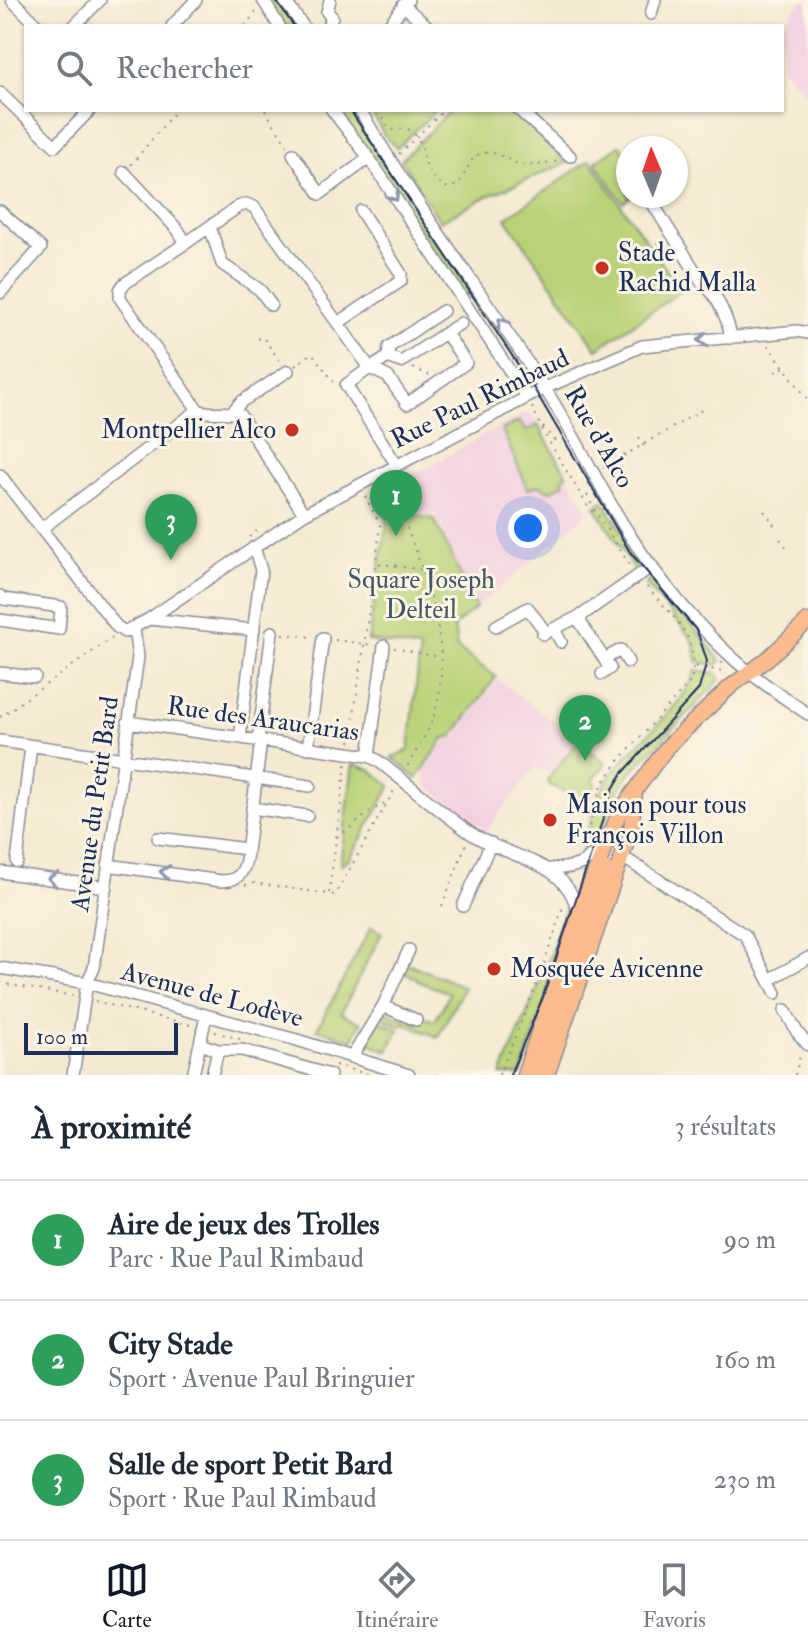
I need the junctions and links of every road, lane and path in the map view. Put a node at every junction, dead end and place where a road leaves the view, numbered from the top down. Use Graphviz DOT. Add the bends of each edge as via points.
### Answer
graph roads {
  1 [pos="12,0"];
  2 [pos="100,0"];
  3 [pos="196,0"];
  4 [pos="284,0"];
  5 [pos="330,0"];
  6 [pos="655,0"];
  7 [pos="264,1"];
  8 [pos="406,3"];
  9 [pos="651,14"];
  10 [pos="36,24"];
  11 [pos="76,24"];
  12 [pos="174,24"];
  13 [pos="247,24"];
  14 [pos="277,24"];
  15 [pos="302,24"];
  16 [pos="329,24"];
  17 [pos="390,24"];
  18 [pos="425,24"];
  19 [pos="0,93"];
  20 [pos="88,112"];
  21 [pos="174,112"];
  22 [pos="266,112"];
  23 [pos="334,112"];
  24 [pos="361,112"];
  25 [pos="382,112"];
  26 [pos="442,112"];
  27 [pos="521,112"];
  28 [pos="417,136"];
  29 [pos="402,152"];
  30 [pos="293,154"];
  31 [pos="568,155"];
  32 [pos="369,158"];
  33 [pos="124,172"];
  34 [pos="655,208"];
  35 [pos="0,211"];
  36 [pos="361,211"];
  37 [pos="210,227"];
  38 [pos="671,233"];
  39 [pos="186,243"];
  40 [pos="651,248"];
  41 [pos="0,293"];
  42 [pos="271,305"];
  43 [pos="443,311"];
  44 [pos="338,323"];
  45 [pos="461,323"];
  46 [pos="446,333"];
  47 [pos="808,333"];
  48 [pos="731,338"];
  49 [pos="258,339"];
  50 [pos="763,339"];
  51 [pos="388,357"];
  52 [pos="401,362"];
  53 [pos="784,367"];
  54 [pos="370,368"];
  55 [pos="288,371"];
  56 [pos="775,372"];
  57 [pos="800,378"];
  58 [pos="441,380"];
  59 [pos="795,382"];
  60 [pos="346,385"];
  61 [pos="545,388"];
  62 [pos="527,397"];
  63 [pos="808,400"];
  64 [pos="198,410"];
  65 [pos="232,412"];
  66 [pos="704,412"];
  67 [pos="542,426"];
  68 [pos="639,437"];
  69 [pos="557,443"];
  70 [pos="644,444"];
  71 [pos="646,449"];
  72 [pos="396,464"];
  73 [pos="602,469"];
  74 [pos="0,475"];
  75 [pos="358,485"];
  76 [pos="587,495"];
  77 [pos="764,511"];
  78 [pos="304,514"];
  79 [pos="598,516"];
  80 [pos="772,526"];
  81 [pos="41,529"];
  82 [pos="780,539"];
  83 [pos="254,547"];
  84 [pos="789,550"];
  85 [pos="376,563"];
  86 [pos="652,566"];
  87 [pos="425,570"];
  88 [pos="0,596"];
  89 [pos="582,615"];
  90 [pos="149,619"];
  91 [pos="0,620"];
  92 [pos="808,621"];
  93 [pos="496,626"];
  94 [pos="130,630"];
  95 [pos="254,630"];
  96 [pos="272,632"];
  97 [pos="548,632"];
  98 [pos="323,638"];
  99 [pos="561,642"];
  100 [pos="384,646"];
  101 [pos="441,658"];
  102 [pos="604,659"];
  103 [pos="628,662"];
  104 [pos="750,673"];
  105 [pos="602,674"];
  106 [pos="1,676"];
  107 [pos="35,677"];
  108 [pos="808,714"];
  109 [pos="0,717"];
  110 [pos="128,722"];
  111 [pos="240,738"];
  112 [pos="0,741"];
  113 [pos="259,741"];
  114 [pos="31,746"];
  115 [pos="308,748"];
  116 [pos="348,753"];
  117 [pos="369,756"];
  118 [pos="122,758"];
  119 [pos="256,778"];
  120 [pos="310,786"];
  121 [pos="387,803"];
  122 [pos="252,808"];
  123 [pos="626,810"];
  124 [pos="307,816"];
  125 [pos="473,835"];
  126 [pos="612,836"];
  127 [pos="336,837"];
  128 [pos="158,838"];
  129 [pos="491,843"];
  130 [pos="247,849"];
  131 [pos="621,856"];
  132 [pos="17,862"];
  133 [pos="108,865"];
  134 [pos="550,869"];
  135 [pos="0,872"];
  136 [pos="106,887"];
  137 [pos="328,894"];
  138 [pos="442,906"];
  139 [pos="463,906"];
  140 [pos="578,914"];
  141 [pos="409,950"];
  142 [pos="808,958"];
  143 [pos="0,968"];
  144 [pos="769,980"];
  145 [pos="0,983"];
  146 [pos="87,983"];
  147 [pos="776,993"];
  148 [pos="85,999"];
  149 [pos="383,1006"];
  150 [pos="785,1010"];
  151 [pos="206,1016"];
  152 [pos="416,1020"];
  153 [pos="204,1029"];
  154 [pos="245,1040"];
  155 [pos="200,1044"];
  156 [pos="808,1044"];
  157 [pos="218,1050"];
  158 [pos="352,1057"];
  159 [pos="328,1069"];
  160 [pos="73,1075"];
  161 [pos="193,1075"];
  162 [pos="212,1075"];
  163 [pos="370,1075"];
  164 [pos="409,1075"];
  165 [pos="524,1075"];
  166 [pos="536,1075"];
  167 [pos="547,1075"];
  168 [pos="795,1075"];
  1 -- 10 [label="street"];
  2 -- 11 [label="street"];
  3 -- 12 [label="street"];
  4 -- 15 [label="street"];
  5 -- 16 [label="street"];
  6 -- 9 [label="street"];
  7 -- 13 [label="path"];
  7 -- 14 [label="street"];
  8 -- 17 [label="street"];
  8 -- 18 [label="street"];
  19 -- 20 [label="street" via="55,146"];
  21 -- 33 [label="path"];
  22 -- 30 [label="path"];
  23 -- 32 [label="street, Rue d'Alco"];
  61 -- 24 [label="street, Rue d'Alco, one-way" via="481,291 463,273"];
  25 -- 28 [label="path" via="392,130 406,128"];
  26 -- 28 [label="path"];
  27 -- 31 [label="street"];
  28 -- 29 [label="path"];
  28 -- 31 [label="path" via="431,175 451,188 484,153 501,154 514,163 548,165"];
  30 -- 32 [label="street" via="320,194"];
  32 -- 62 [label="street, Rue d'Alco, one-way"];
  33 -- 39 [label="street"];
  34 -- 38 [label="street"];
  35 -- 41 [label="street" via="41,248"];
  36 -- 44 [label="street" via="401,281"];
  37 -- 39 [label="street"];
  37 -- 42 [label="street" via="222,264 260,290"];
  37 -- 44 [label="street" via="238,207 254,207"];
  38 -- 40 [label="path"];
  38 -- 48 [label="street" via="709,288"];
  39 -- 64 [label="street" via="124,284 120,298"];
  43 -- 51 [label="street" via="389,347"];
  44 -- 54 [label="street"];
  45 -- 46 [label="street"];
  46 -- 52 [label="street"];
  46 -- 58 [label="street" via="466,363"];
  47 -- 48 [label="street, Rue Paul Rimbaud"];
  48 -- 61 [label="street, Rue Paul Rimbaud, one-way" via="642,346"];
  49 -- 55 [label="path" via="263,337"];
  50 -- 53 [label="path"];
  51 -- 52 [label="street"];
  51 -- 54 [label="street"];
  52 -- 58 [label="path"];
  53 -- 56 [label="path"];
  53 -- 59 [label="path"];
  54 -- 58 [label="street" via="388,377 407,404"];
  54 -- 60 [label="street"];
  55 -- 60 [label="path" via="312,353 340,390"];
  55 -- 65 [label="street"];
  57 -- 59 [label="path"];
  59 -- 63 [label="path"];
  60 -- 72 [label="street"];
  61 -- 62 [label="street, Rue Paul Rimbaud"];
  61 -- 86 [label="street, Rue d'Alco"];
  62 -- 72 [label="street, Rue Paul Rimbaud"];
  64 -- 65 [label="street"];
  64 -- 81 [label="street"];
  65 -- 78 [label="street" via="240,415"];
  66 -- 70 [label="path"];
  67 -- 69 [label="path"];
  68 -- 70 [label="path"];
  70 -- 71 [label="path"];
  70 -- 73 [label="path"];
  72 -- 75 [label="street, Rue Paul Rimbaud"];
  74 -- 81 [label="street"];
  75 -- 78 [label="street, Rue Paul Rimbaud"];
  75 -- 85 [label="path" via="380,525"];
  76 -- 79 [label="path"];
  77 -- 80 [label="path"];
  78 -- 83 [label="street, Rue Paul Rimbaud"];
  81 -- 94 [label="street" via="117,627"];
  82 -- 84 [label="path"];
  83 -- 90 [label="street, Rue Paul Rimbaud"];
  83 -- 95 [label="street" via="261,570"];
  85 -- 87 [label="path"];
  85 -- 116 [label="path"];
  86 -- 89 [label="street"];
  86 -- 104 [label="street, Rue d'Alco"];
  88 -- 91 [label="street" via="61,607 59,629"];
  89 -- 97 [label="street"];
  89 -- 102 [label="street" via="580,622"];
  90 -- 94 [label="street, Rue Paul Rimbaud"];
  90 -- 95 [label="street"];
  92 -- 104 [label="main road"];
  93 -- 97 [label="street" via="528,608"];
  94 -- 109 [label="path"];
  94 -- 110 [label="street, Avenue du Petit Bard" via="138,657"];
  95 -- 111 [label="street"];
  96 -- 113 [label="street"];
  97 -- 99 [label="street"];
  98 -- 115 [label="street"];
  100 -- 101 [label="path"];
  100 -- 117 [label="street"];
  102 -- 103 [label="street" via="621,650"];
  102 -- 105 [label="street" via="610,668"];
  104 -- 108 [label="street, Rue d'Alco"];
  104 -- 123 [label="main road" via="668,746 635,788"];
  106 -- 107 [label="street"];
  110 -- 111 [label="street, Rue des Araucarias"];
  110 -- 118 [label="street, Avenue du Petit Bard"];
  111 -- 113 [label="street, Rue des Araucarias"];
  112 -- 114 [label="street"];
  113 -- 115 [label="street, Rue des Araucarias"];
  113 -- 119 [label="street"];
  114 -- 118 [label="street"];
  114 -- 132 [label="street"];
  115 -- 116 [label="street, Rue des Araucarias"];
  116 -- 117 [label="street, Rue des Araucarias"];
  116 -- 127 [label="path"];
  117 -- 125 [label="street, Rue des Araucarias"];
  118 -- 119 [label="street"];
  118 -- 133 [label="street, Avenue du Petit Bard"];
  119 -- 120 [label="street"];
  119 -- 122 [label="street"];
  121 -- 127 [label="path"];
  122 -- 124 [label="street"];
  122 -- 130 [label="street"];
  123 -- 126 [label="main road"];
  123 -- 131 [label="main road" via="631,830"];
  125 -- 129 [label="street, Rue des Araucarias"];
  125 -- 138 [label="path"];
  126 -- 134 [label="street" via="581,865"];
  126 -- 140 [label="main road"];
  126 -- 166 [label="main road"];
  127 -- 137 [label="path"];
  128 -- 130 [label="street"];
  129 -- 134 [label="street, Rue des Araucarias"];
  129 -- 139 [label="street"];
  130 -- 133 [label="street, one-way" via="244,870 231,881"];
  131 -- 144 [label="street" via="745,935"];
  131 -- 167 [label="main road"];
  133 -- 136 [label="street, Avenue du Petit Bard"];
  134 -- 140 [label="street, Rue des Araucarias" via="573,894"];
  136 -- 135 [label="street, one-way"];
  136 -- 146 [label="street, Avenue du Petit Bard"];
  140 -- 165 [label="main road"];
  141 -- 149 [label="street"];
  142 -- 144 [label="street"];
  143 -- 146 [label="street, Avenue de Lodève"];
  144 -- 147 [label="street"];
  145 -- 148 [label="path"];
  146 -- 148 [label="street, Avenue du Petit Bard"];
  146 -- 151 [label="street, Avenue de Lodève"];
  148 -- 153 [label="path"];
  148 -- 160 [label="street, Avenue du Petit Bard"];
  149 -- 152 [label="street"];
  149 -- 158 [label="street"];
  150 -- 156 [label="street"];
  151 -- 153 [label="street"];
  151 -- 158 [label="street, Avenue de Lodève"];
  153 -- 154 [label="path"];
  153 -- 155 [label="street"];
  155 -- 157 [label="street"];
  155 -- 161 [label="street"];
  156 -- 168 [label="path"];
  157 -- 159 [label="street" via="242,1050"];
  157 -- 162 [label="street"];
  158 -- 164 [label="street, Avenue de Lodève"];
  159 -- 163 [label="path"];
}
